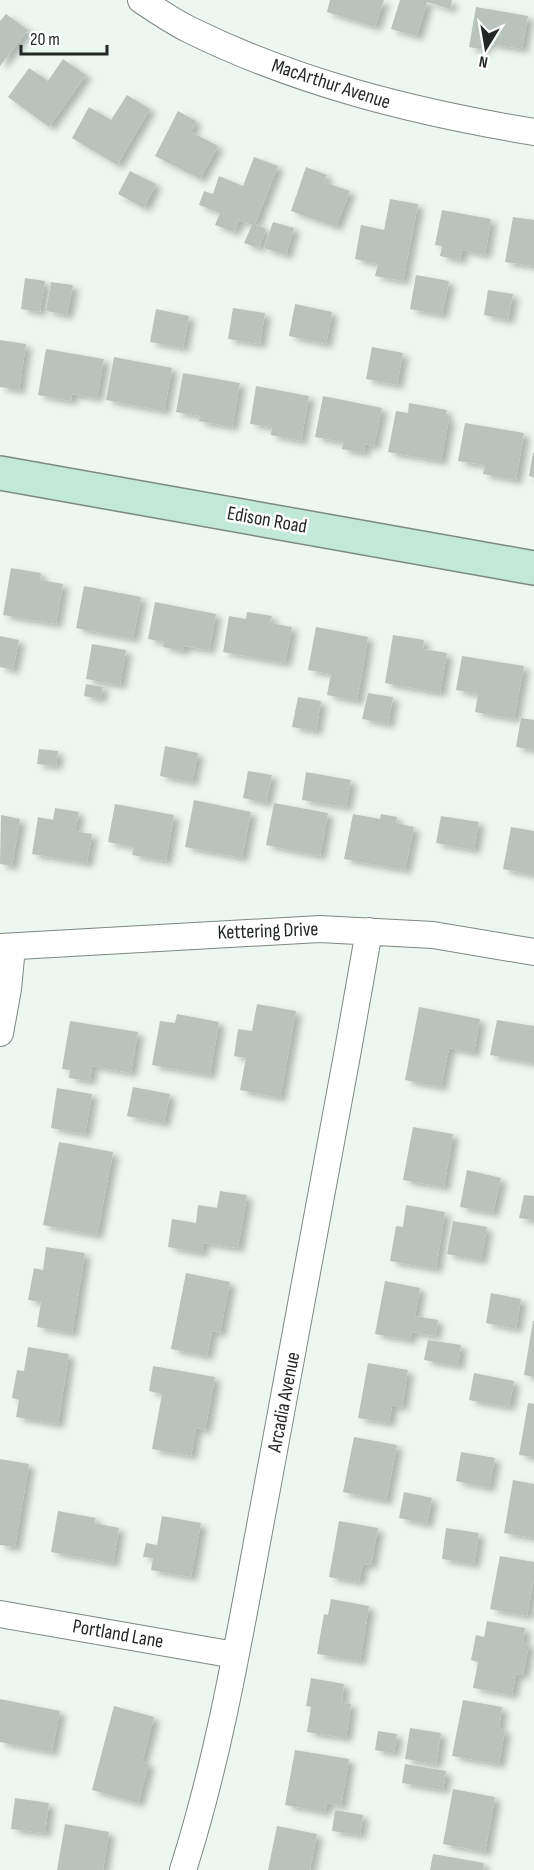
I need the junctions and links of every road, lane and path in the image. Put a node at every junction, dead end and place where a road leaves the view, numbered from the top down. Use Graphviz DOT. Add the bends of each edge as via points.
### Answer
graph roads {
  1 [pos="141,0"];
  2 [pos="534,132"];
  3 [pos="0,473"];
  4 [pos="534,567"];
  5 [pos="369,931"];
  6 [pos="6,947"];
  7 [pos="534,952"];
  8 [pos="0,1033"];
  9 [pos="0,1614"];
  10 [pos="236,1655"];
  11 [pos="183,1870"];
  1 -- 2 [label="street, MacArthur Avenue" via="187,28 267,64 362,96 465,121"];
  3 -- 4 [label="main road, Edison Road"];
  5 -- 6 [label="street, Kettering Drive" via="216,933"];
  5 -- 7 [label="street, Kettering Drive" via="444,937"];
  5 -- 10 [label="street, Arcadia Avenue"];
  6 -- 8 [label="street" via="8,989"];
  9 -- 10 [label="street, Portland Lane"];
  10 -- 11 [label="street, Arcadia Avenue" via="209,1780"];
}
